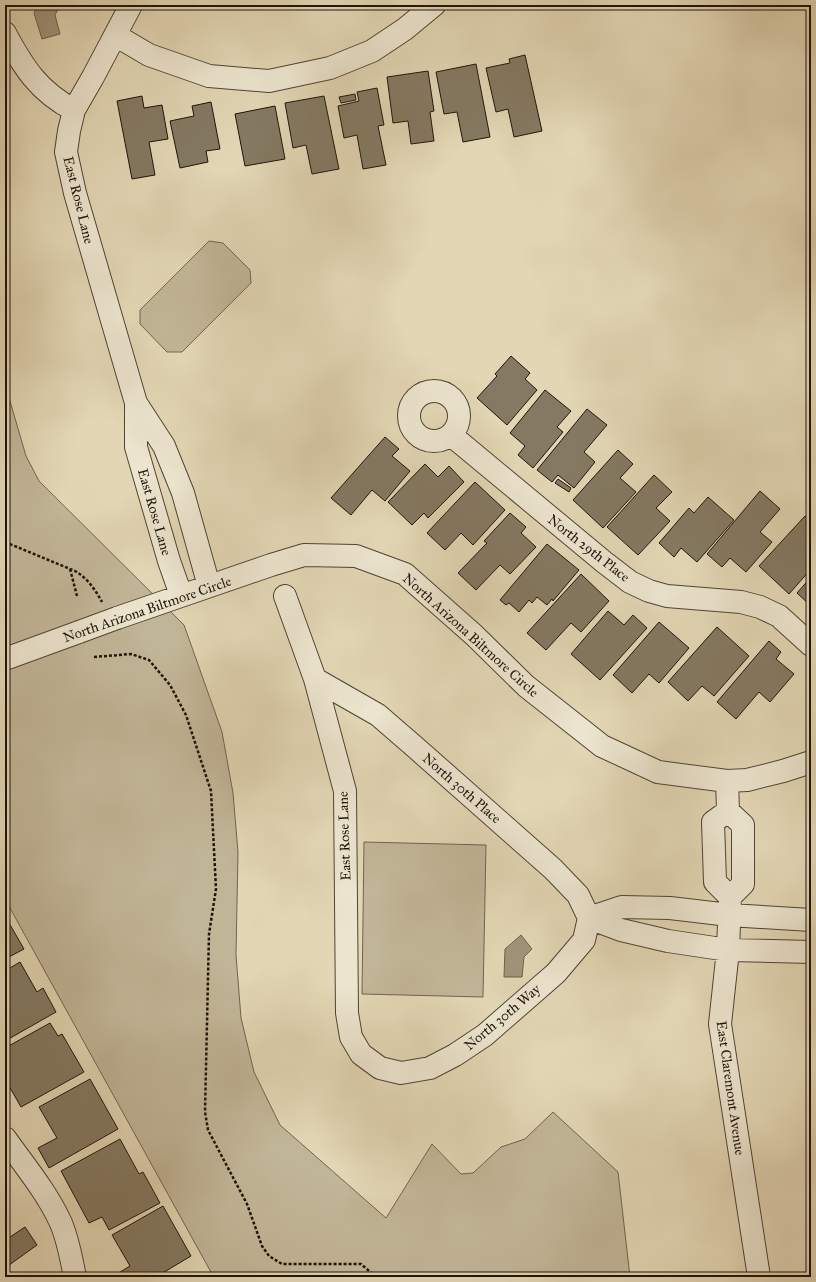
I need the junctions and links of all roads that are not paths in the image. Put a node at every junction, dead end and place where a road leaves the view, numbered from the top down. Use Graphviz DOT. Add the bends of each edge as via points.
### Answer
graph roads {
  1 [pos="131,5"];
  2 [pos="434,5"];
  3 [pos="5,33"];
  4 [pos="115,35"];
  5 [pos="74,110"];
  6 [pos="136,403"];
  7 [pos="451,434"];
  8 [pos="209,586"];
  9 [pos="181,595"];
  10 [pos="285,596"];
  11 [pos="811,645"];
  12 [pos="5,658"];
  13 [pos="315,679"];
  14 [pos="811,762"];
  15 [pos="727,781"];
  16 [pos="728,811"];
  17 [pos="729,906"];
  18 [pos="589,918"];
  19 [pos="811,920"];
  20 [pos="728,950"];
  21 [pos="811,952"];
  22 [pos="351,1037"];
  23 [pos="5,1138"];
  24 [pos="75,1277"];
  25 [pos="759,1277"];
  1 -- 4 [label="street, East Rose Lane"];
  2 -- 4 [label="street" via="372,51 330,68 269,81 209,76 150,55"];
  3 -- 5 [label="street" via="33,80 59,103"];
  4 -- 5 [label="street, East Rose Lane"];
  5 -- 6 [label="street, East Rose Lane" via="66,152 75,193"];
  6 -- 8 [label="street, East Rose Lane" via="164,446 183,493"];
  6 -- 9 [label="street, East Rose Lane" via="136,447"];
  7 -- 11 [label="street, North 29th Place" via="630,582 667,596 741,602 760,607 778,616"];
  8 -- 9 [label="street, North Arizona Biltmore Circle"];
  8 -- 15 [label="street, North Arizona Biltmore Circle" via="304,555 356,556 405,574 474,635 526,686 602,746 658,772"];
  9 -- 12 [label="street, North Arizona Biltmore Circle, bridge"];
  10 -- 13 [label="street, East Rose Lane"];
  13 -- 18 [label="street, North 30th Place" via="378,715 415,747 553,869 578,895"];
  13 -- 22 [label="street, East Rose Lane" via="345,792 347,1013"];
  14 -- 15 [label="street, North Arizona Biltmore Circle" via="747,780"];
  15 -- 16 [label="street"];
  16 -- 17 [label="street" via="743,824 743,884"];
  16 -- 17 [label="street" via="713,822 715,882"];
  17 -- 18 [label="street" via="622,907"];
  17 -- 19 [label="street"];
  17 -- 20 [label="street, East Claremont Avenue"];
  18 -- 20 [label="street" via="621,930 668,941"];
  18 -- 22 [label="street, North 30th Way" via="584,940 556,973 485,1034 455,1055 430,1068 402,1073 380,1068 361,1054"];
  20 -- 21 [label="street"];
  20 -- 25 [label="street, East Claremont Avenue" via="720,1024"];
  23 -- 24 [label="street" via="49,1200 60,1221 68,1243"];
}
